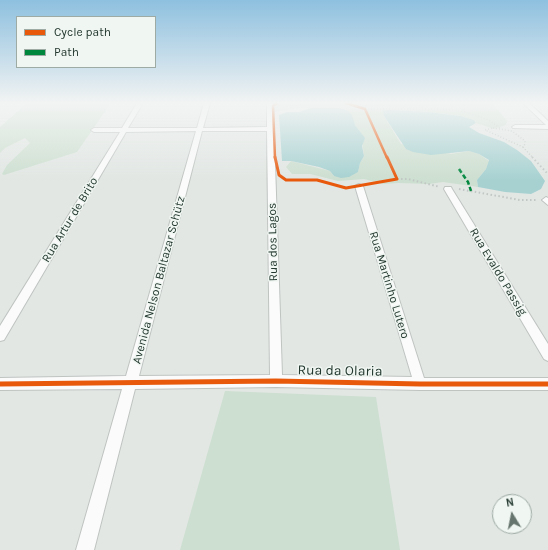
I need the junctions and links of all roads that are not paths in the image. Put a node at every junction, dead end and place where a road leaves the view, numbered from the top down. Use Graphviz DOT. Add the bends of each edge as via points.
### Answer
graph roads {
  1 [pos="200,129"];
  2 [pos="94,130"];
  3 [pos="123,130"];
  4 [pos="271,130"];
  5 [pos="359,186"];
  6 [pos="448,189"];
  7 [pos="0,336"];
  8 [pos="548,355"];
  9 [pos="276,381"];
  10 [pos="131,383"];
  11 [pos="0,384"];
  12 [pos="420,384"];
  13 [pos="548,384"];
  14 [pos="85,550"];
  1 -- 3 [label="street"];
  1 -- 4 [label="street"];
  1 -- 10 [label="street, Avenida Nelson Baltazar Schütz"];
  2 -- 3 [label="street"];
  3 -- 7 [label="street, Rua Artur de Brito"];
  4 -- 9 [label="street, Rua dos Lagos"];
  5 -- 12 [label="street, Rua Martinho Lutero"];
  6 -- 8 [label="street, Rua Evaldo Passig"];
  9 -- 10 [label="street, Rua da Olaria"];
  9 -- 12 [label="street, Rua da Olaria"];
  10 -- 11 [label="street, Rua da Olaria"];
  10 -- 14 [label="street, Avenida Nelson Baltazar Schütz"];
  12 -- 13 [label="street, Rua da Olaria"];
}
